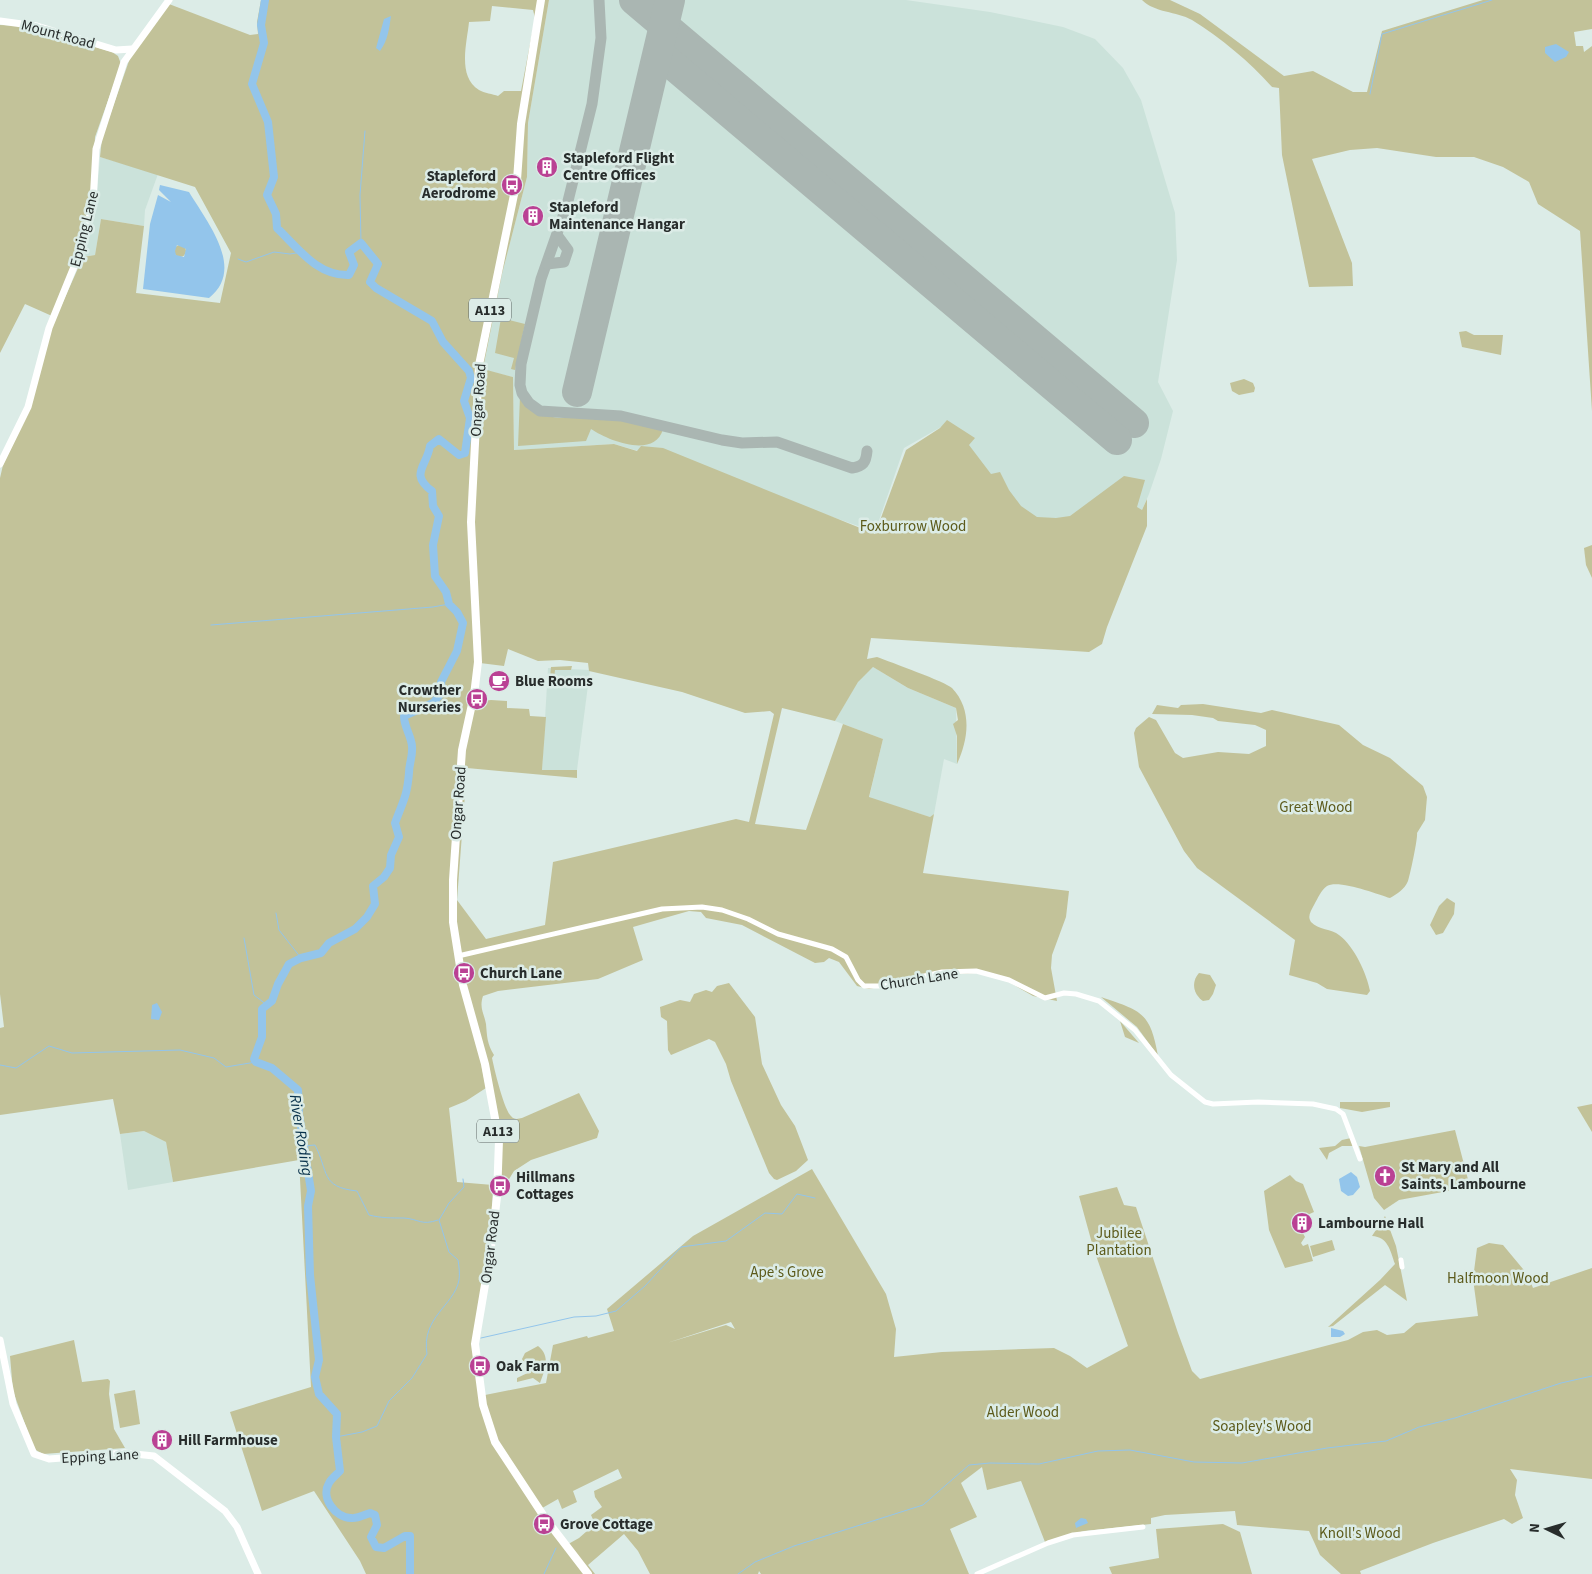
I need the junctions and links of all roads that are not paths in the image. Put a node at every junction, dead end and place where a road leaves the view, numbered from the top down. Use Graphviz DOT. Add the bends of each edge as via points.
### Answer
graph roads {
  1 [pos="169,0"];
  2 [pos="541,0"];
  3 [pos="0,21"];
  4 [pos="132,49"];
  5 [pos="116,50"];
  6 [pos="124,62"];
  7 [pos="0,464"];
  8 [pos="457,956"];
  9 [pos="1360,1159"];
  10 [pos="1401,1260"];
  11 [pos="1402,1267"];
  12 [pos="0,1340"];
  13 [pos="1143,1527"];
  14 [pos="258,1574"];
  15 [pos="588,1574"];
  16 [pos="977,1574"];
  1 -- 4 [label="street, Epping Lane"];
  2 -- 8 [label="main road, Ongar Road / A113" via="521,124 517,180 479,366 471,522 478,662 462,750 455,839 453,905"];
  3 -- 5 [label="street, Mount Road" via="37,26"];
  4 -- 5 [label="street, Mount Road"];
  4 -- 6 [label="street, Epping Lane"];
  5 -- 6 [label="street"];
  6 -- 7 [label="street, Epping Lane" via="96,149 93,203 80,252 49,328 28,407"];
  8 -- 9 [label="street, Church Lane" via="662,909 702,907 722,910 778,934 832,949 846,957 864,986 880,986 942,972 976,971 1009,980 1045,998 1064,993 1099,1001 1135,1030 1171,1075 1205,1102 1314,1104 1336,1109 1343,1114"];
  8 -- 15 [label="main road, Ongar Road / A113" via="485,1064 499,1140 497,1197 475,1344 483,1405 495,1442 545,1518"];
  10 -- 11 [label="street"];
  12 -- 14 [label="street, Epping Lane" via="14,1404 35,1455 48,1458 125,1453 154,1456 226,1511 237,1527"];
  13 -- 16 [label="street" via="1073,1535"];
}
